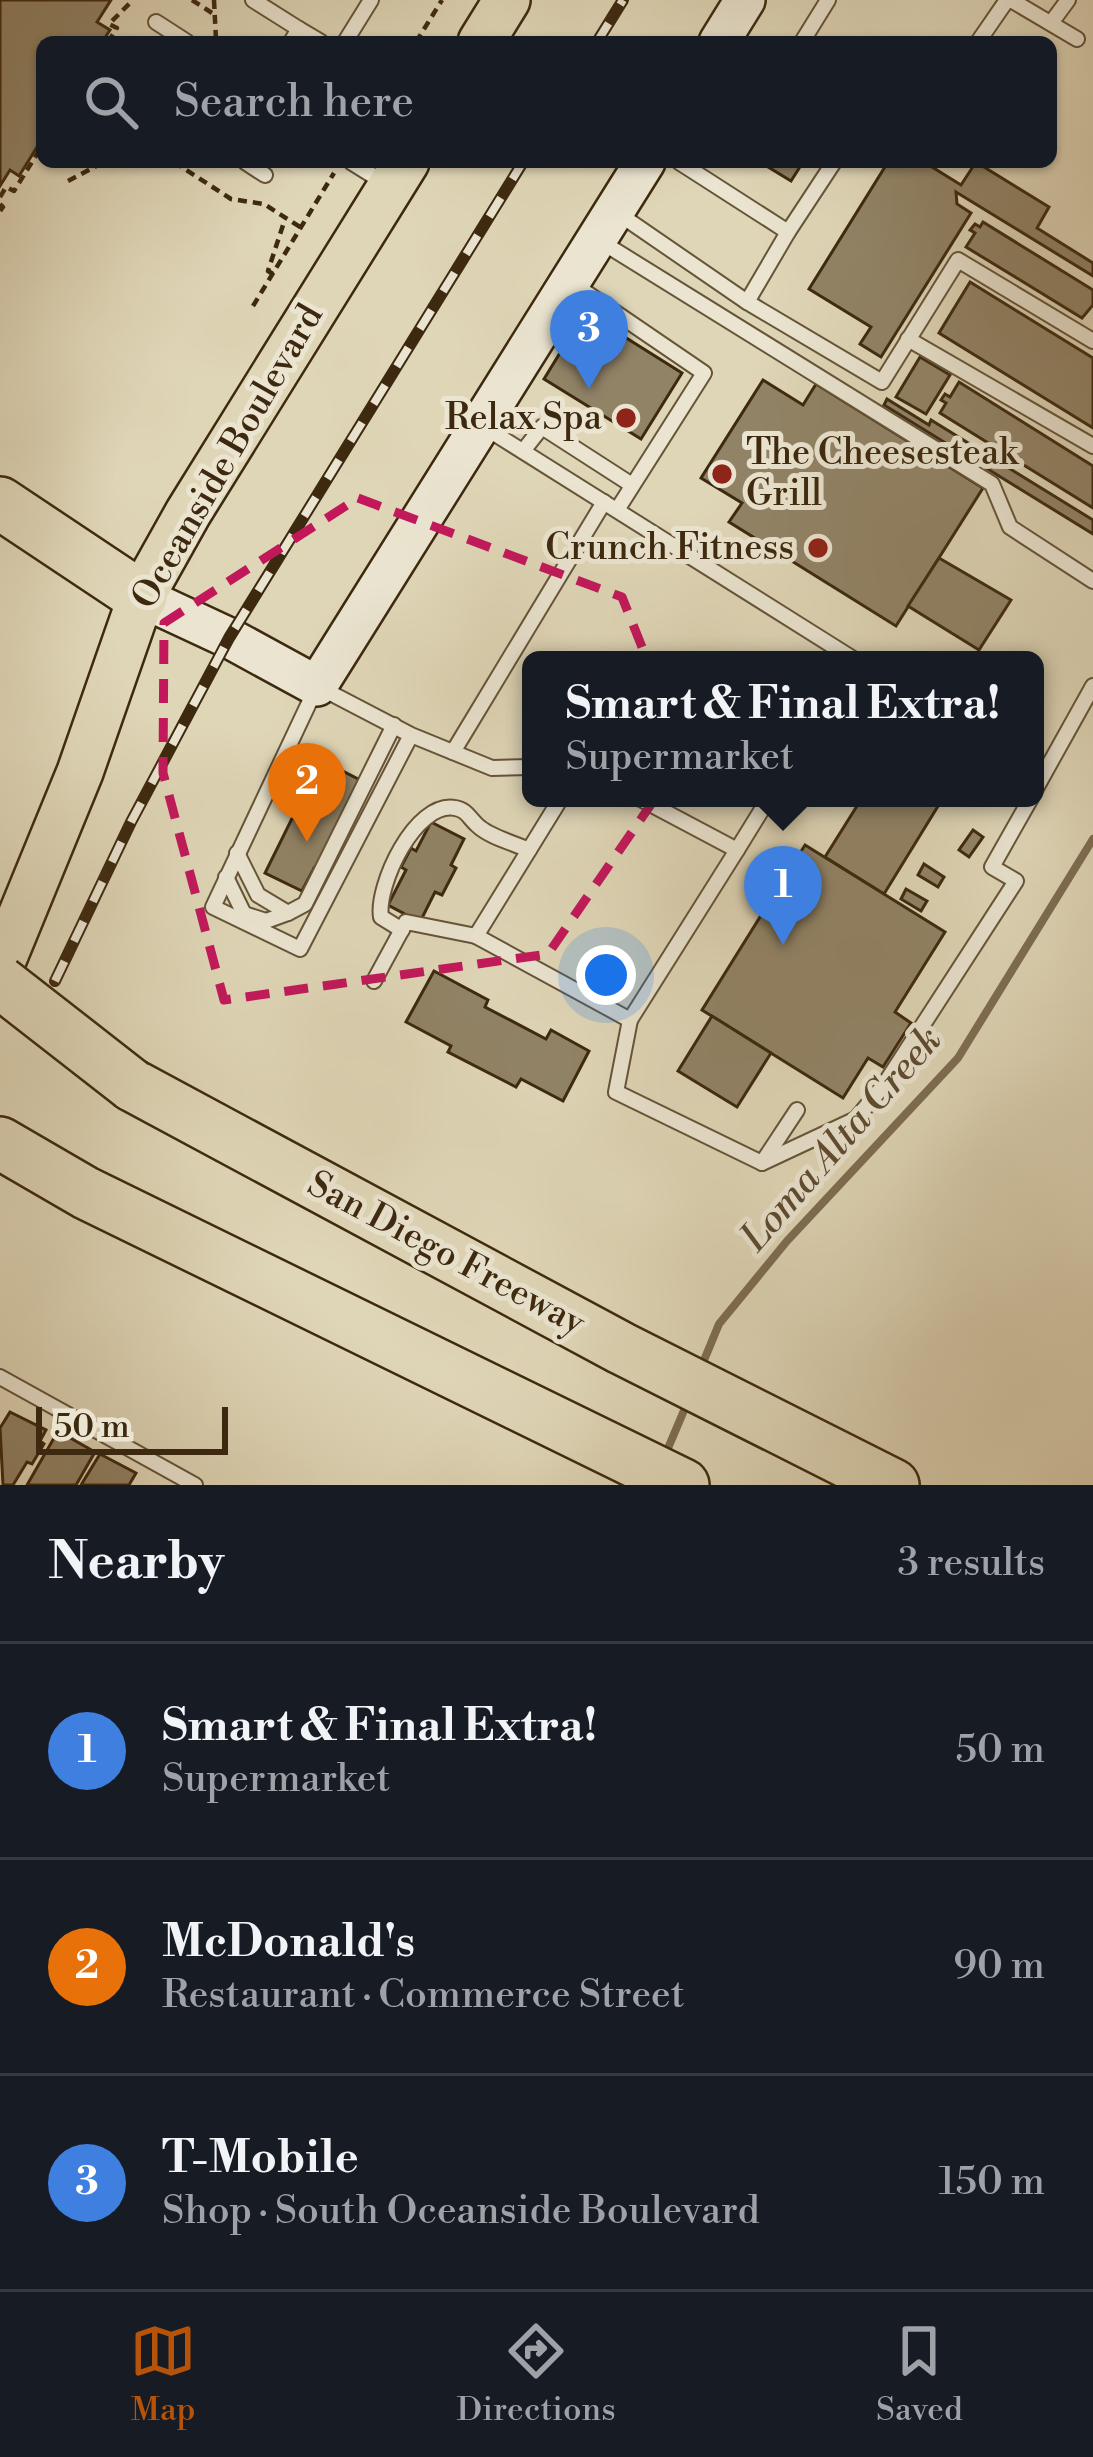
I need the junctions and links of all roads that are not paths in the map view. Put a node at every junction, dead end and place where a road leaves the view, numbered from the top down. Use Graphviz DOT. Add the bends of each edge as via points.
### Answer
graph roads {
  1 [pos="253,0"];
  2 [pos="371,0"];
  3 [pos="507,0"];
  4 [pos="745,0"];
  5 [pos="828,0"];
  6 [pos="1009,0"];
  7 [pos="1067,0"];
  8 [pos="155,22"];
  9 [pos="1051,23"];
  10 [pos="178,36"];
  11 [pos="295,36"];
  12 [pos="349,36"];
  13 [pos="485,36"];
  14 [pos="723,36"];
  15 [pos="806,36"];
  16 [pos="982,36"];
  17 [pos="1077,39"];
  18 [pos="255,168"];
  19 [pos="640,168"];
  20 [pos="688,168"];
  21 [pos="830,168"];
  22 [pos="398,174"];
  23 [pos="266,175"];
  24 [pos="606,225"];
  25 [pos="788,232"];
  26 [pos="570,282"];
  27 [pos="747,302"];
  28 [pos="908,339"];
  29 [pos="1093,341"];
  30 [pos="482,425"];
  31 [pos="1093,446"];
  32 [pos="523,451"];
  33 [pos="632,485"];
  34 [pos="0,503"];
  35 [pos="610,506"];
  36 [pos="0,539"];
  37 [pos="1093,581"];
  38 [pos="141,597"];
  39 [pos="841,651"];
  40 [pos="316,686"];
  41 [pos="1093,686"];
  42 [pos="394,725"];
  43 [pos="411,735"];
  44 [pos="453,752"];
  45 [pos="522,767"];
  46 [pos="1044,774"];
  47 [pos="555,807"];
  48 [pos="656,807"];
  49 [pos="763,807"];
  50 [pos="1025,807"];
  51 [pos="529,850"];
  52 [pos="736,850"];
  53 [pos="237,853"];
  54 [pos="226,877"];
  55 [pos="287,913"];
  56 [pos="401,930"];
  57 [pos="476,936"];
  58 [pos="0,967"];
  59 [pos="374,981"];
  60 [pos="0,982"];
  61 [pos="630,1019"];
  62 [pos="0,1023"];
  63 [pos="132,1085"];
  64 [pos="797,1110"];
  65 [pos="0,1143"];
  66 [pos="0,1161"];
  67 [pos="762,1163"];
  68 [pos="86,1193"];
  69 [pos="0,1377"];
  70 [pos="195,1485"];
  71 [pos="683,1485"];
  72 [pos="893,1485"];
  1 -- 11 [label="lane"];
  2 -- 12 [label="lane"];
  3 -- 13 [label="main road"];
  4 -- 14 [label="street"];
  5 -- 15 [label="lane"];
  6 -- 9 [label="lane"];
  6 -- 16 [label="lane"];
  7 -- 9 [label="lane"];
  8 -- 10 [label="lane"];
  9 -- 17 [label="lane"];
  18 -- 23 [label="lane"];
  19 -- 24 [label="street"];
  20 -- 25 [label="lane"];
  21 -- 25 [label="lane"];
  22 -- 38 [label="main road, Oceanside Boulevard"];
  24 -- 26 [label="street"];
  24 -- 27 [label="lane"];
  24 -- 37 [label="lane" via="992,484 1010,527"];
  25 -- 27 [label="lane"];
  26 -- 30 [label="street"];
  26 -- 33 [label="lane" via="704,373"];
  27 -- 28 [label="lane" via="882,382"];
  28 -- 29 [label="lane" via="958,260"];
  28 -- 31 [label="lane"];
  30 -- 32 [label="lane"];
  30 -- 40 [label="street"];
  32 -- 33 [label="lane" via="542,427"];
  32 -- 35 [label="lane"];
  33 -- 35 [label="lane"];
  34 -- 38 [label="highway"];
  35 -- 39 [label="lane"];
  35 -- 44 [label="lane"];
  36 -- 38 [label="highway"];
  38 -- 40 [label="street"];
  38 -- 58 [label="main road, Oceanside Boulevard"];
  40 -- 42 [label="lane"];
  40 -- 53 [label="lane"];
  41 -- 46 [label="lane"];
  42 -- 43 [label="lane"];
  42 -- 55 [label="lane" via="304,904"];
  43 -- 44 [label="lane"];
  43 -- 54 [label="lane" via="300,949 213,907"];
  44 -- 45 [label="lane" via="491,768"];
  47 -- 51 [label="lane"];
  48 -- 52 [label="lane"];
  49 -- 52 [label="lane"];
  50 -- 67 [label="lane" via="992,867 1016,881 884,1085 856,1120"];
  51 -- 56 [label="lane" via="478,827 461,809 422,819 378,900 381,917"];
  51 -- 57 [label="lane"];
  52 -- 61 [label="lane"];
  53 -- 54 [label="lane"];
  53 -- 55 [label="lane" via="258,895"];
  54 -- 55 [label="lane" via="244,914 266,921"];
  56 -- 57 [label="lane" via="406,922"];
  56 -- 59 [label="lane"];
  57 -- 61 [label="lane"];
  60 -- 63 [label="highway, bridge"];
  61 -- 67 [label="lane" via="616,1092"];
  62 -- 63 [label="highway, San Diego Freeway, bridge"];
  63 -- 72 [label="highway, San Diego Freeway"];
  64 -- 67 [label="lane"];
  65 -- 68 [label="highway"];
  66 -- 68 [label="highway"];
  68 -- 71 [label="highway"];
  69 -- 70 [label="lane"];
}
